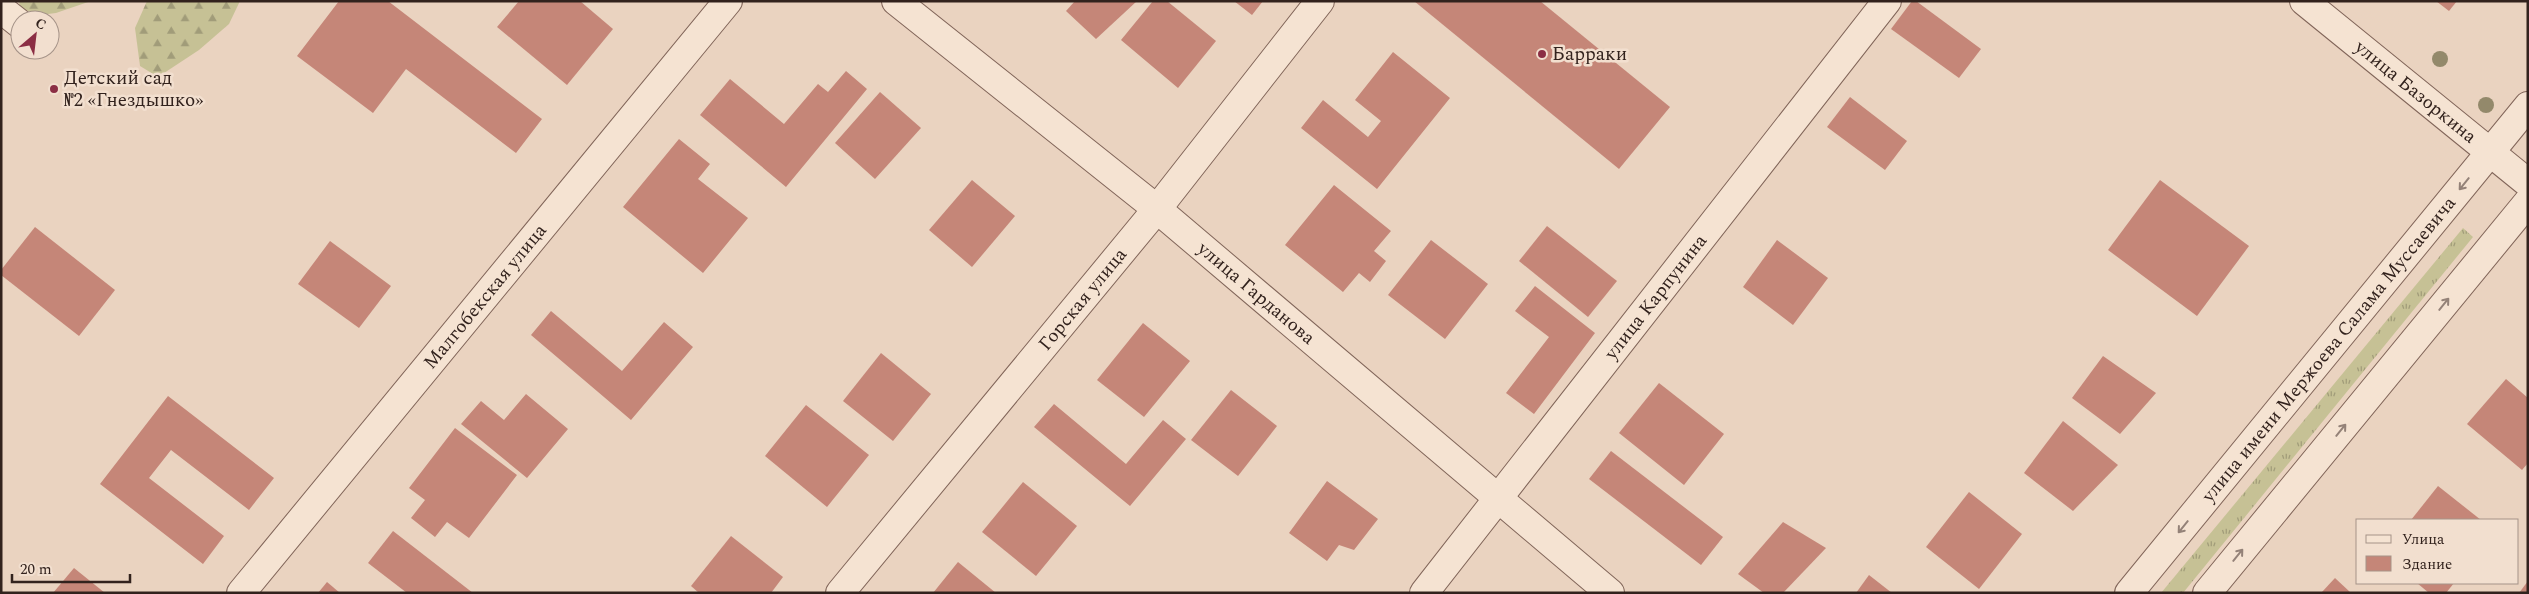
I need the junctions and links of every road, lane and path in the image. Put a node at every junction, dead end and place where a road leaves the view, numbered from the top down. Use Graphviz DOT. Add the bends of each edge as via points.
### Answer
graph roads {
  1 [pos="728,1"];
  2 [pos="896,1"];
  3 [pos="1320,1"];
  4 [pos="1887,1"];
  5 [pos="2304,1"];
  6 [pos="2528,106"];
  7 [pos="2490,152"];
  8 [pos="2528,183"];
  9 [pos="2528,202"];
  10 [pos="1157,209"];
  11 [pos="1498,499"];
  12 [pos="241,593"];
  13 [pos="840,593"];
  14 [pos="1424,593"];
  15 [pos="1610,593"];
  16 [pos="2129,593"];
  17 [pos="2207,593"];
  1 -- 12 [label="street, Малгобекская улица"];
  2 -- 10 [label="street, улица Гарданова"];
  3 -- 10 [label="street, Горская улица"];
  4 -- 11 [label="street, улица Карпунина"];
  5 -- 7 [label="street, улица Базоркина"];
  6 -- 7 [label="street, улица имени Мержоева Салама Муссаевича"];
  7 -- 8 [label="street, улица Базоркина"];
  7 -- 16 [label="street, улица имени Мержоева Салама Муссаевича, one-way"];
  17 -- 9 [label="street, one-way"];
  10 -- 11 [label="street, улица Гарданова"];
  10 -- 13 [label="street, Горская улица"];
  11 -- 14 [label="street, улица Карпунина"];
  11 -- 15 [label="street, улица Гарданова"];
}
